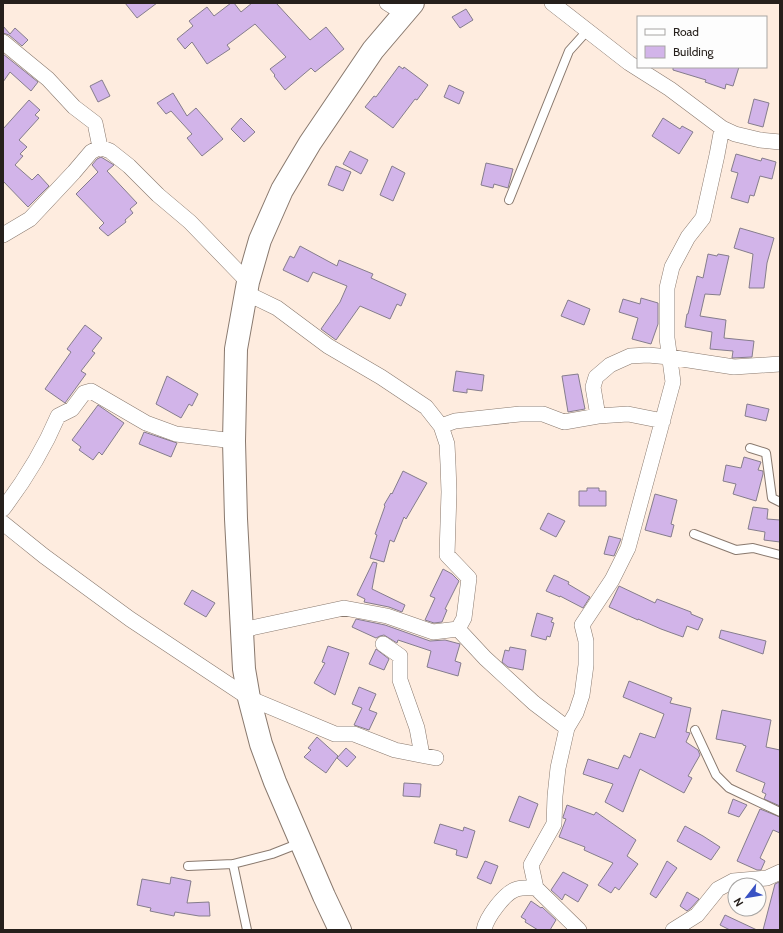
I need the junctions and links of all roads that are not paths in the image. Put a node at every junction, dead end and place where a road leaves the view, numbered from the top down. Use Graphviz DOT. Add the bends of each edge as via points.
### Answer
graph roads {
  1 [pos="552,3"];
  2 [pos="401,6"];
  3 [pos="587,31"];
  4 [pos="3,42"];
  5 [pos="637,68"];
  6 [pos="638,68"];
  7 [pos="722,128"];
  8 [pos="780,142"];
  9 [pos="100,147"];
  10 [pos="509,200"];
  11 [pos="3,235"];
  12 [pos="247,287"];
  13 [pos="669,357"];
  14 [pos="780,364"];
  15 [pos="598,416"];
  16 [pos="663,420"];
  17 [pos="441,426"];
  18 [pos="234,441"];
  19 [pos="750,448"];
  20 [pos="780,502"];
  21 [pos="3,509"];
  22 [pos="3,523"];
  23 [pos="694,534"];
  24 [pos="780,555"];
  25 [pos="458,629"];
  26 [pos="242,630"];
  27 [pos="383,644"];
  28 [pos="249,698"];
  29 [pos="567,728"];
  30 [pos="695,730"];
  31 [pos="780,812"];
  32 [pos="301,843"];
  33 [pos="233,864"];
  34 [pos="188,866"];
  35 [pos="780,872"];
  36 [pos="536,888"];
  37 [pos="247,930"];
  38 [pos="340,930"];
  39 [pos="484,930"];
  40 [pos="579,930"];
  41 [pos="673,930"];
  1 -- 3 [label="street"];
  2 -- 12 [label="street" via="338,99 282,190 260,240"];
  3 -- 5 [label="street"];
  3 -- 10 [label="lane" via="569,51"];
  4 -- 9 [label="street" via="95,123"];
  6 -- 7 [label="street"];
  7 -- 8 [label="street" via="735,134"];
  7 -- 13 [label="street" via="703,218 688,237 672,267 667,288"];
  9 -- 11 [label="street" via="91,152 30,219"];
  9 -- 12 [label="street" via="110,151 129,166 190,222"];
  12 -- 17 [label="street" via="328,346 426,407"];
  12 -- 18 [label="street" via="236,349"];
  13 -- 14 [label="street" via="734,367"];
  13 -- 15 [label="street" via="630,356 610,365 596,377 593,387"];
  13 -- 16 [label="street" via="672,382"];
  15 -- 16 [label="street" via="628,414"];
  15 -- 17 [label="street" via="564,422 543,414 520,414 455,421"];
  16 -- 29 [label="street" via="628,548 612,580 582,625 586,641 586,665 582,695 576,714"];
  17 -- 25 [label="street" via="447,444 448,464 447,555 469,578 464,618"];
  18 -- 21 [label="street" via="176,434 146,423 91,391 84,393 72,410 58,416 46,443"];
  18 -- 26 [label="street"];
  19 -- 20 [label="lane" via="766,453 772,498"];
  22 -- 28 [label="street" via="130,620"];
  23 -- 24 [label="lane" via="736,550 753,548"];
  25 -- 26 [label="street" via="433,632 387,616 344,608"];
  25 -- 29 [label="street" via="534,703"];
  26 -- 28 [label="street" via="244,670"];
  27 -- 28 [label="street" via="400,656 400,680 429,756 395,750 354,734 335,734"];
  28 -- 32 [label="street" via="261,744"];
  29 -- 36 [label="street" via="558,768 554,824 531,865"];
  30 -- 31 [label="lane" via="716,775 728,788"];
  32 -- 33 [label="lane"];
  32 -- 38 [label="street"];
  33 -- 34 [label="lane"];
  33 -- 37 [label="lane"];
  35 -- 41 [label="street" via="767,878 733,881 718,889 697,915"];
  36 -- 39 [label="street" via="515,889 496,906"];
  36 -- 40 [label="street"];
}
